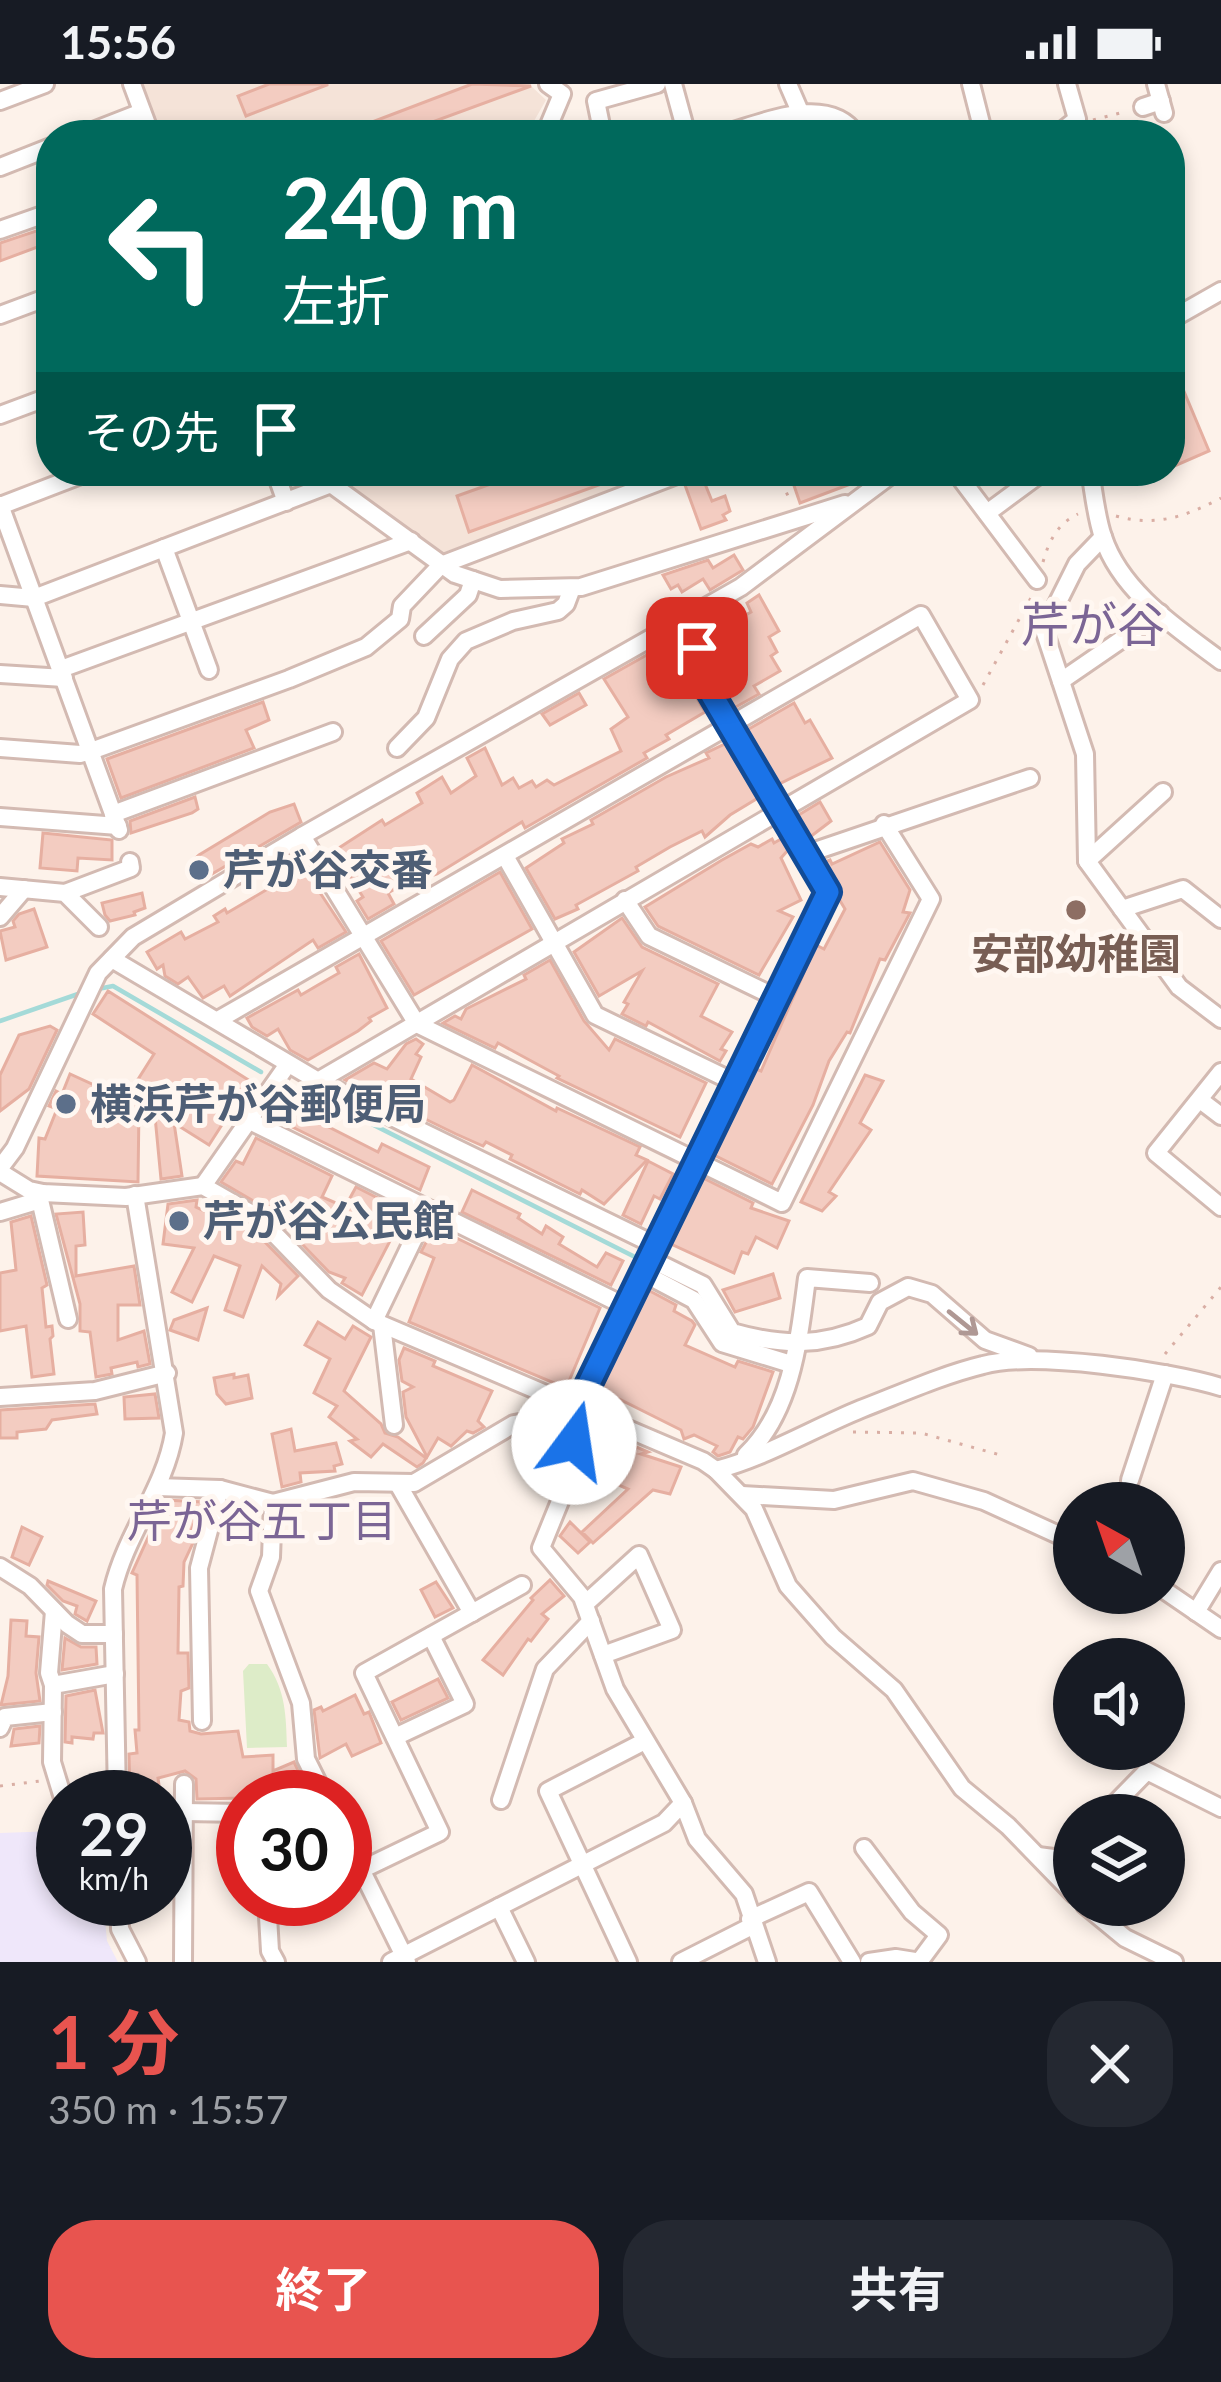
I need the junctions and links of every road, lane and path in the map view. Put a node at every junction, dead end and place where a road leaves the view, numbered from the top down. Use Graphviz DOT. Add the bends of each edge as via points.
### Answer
graph roads {
  1 [pos="45,84"];
  2 [pos="132,84"];
  3 [pos="548,84"];
  4 [pos="657,84"];
  5 [pos="673,84"];
  6 [pos="788,84"];
  7 [pos="970,84"];
  8 [pos="1067,84"];
  9 [pos="594,92"];
  10 [pos="0,101"];
  11 [pos="1156,101"];
  12 [pos="142,112"];
  13 [pos="802,114"];
  14 [pos="121,120"];
  15 [pos="145,120"];
  16 [pos="551,120"];
  17 [pos="683,120"];
  18 [pos="779,120"];
  19 [pos="845,120"];
  20 [pos="980,120"];
  21 [pos="1083,120"];
  22 [pos="36,153"];
  23 [pos="0,167"];
  24 [pos="36,217"];
  25 [pos="0,230"];
  26 [pos="1221,291"];
  27 [pos="36,302"];
  28 [pos="1185,311"];
  29 [pos="0,315"];
  30 [pos="36,402"];
  31 [pos="0,415"];
  32 [pos="52,486"];
  33 [pos="280,486"];
  34 [pos="327,486"];
  35 [pos="335,486"];
  36 [pos="648,486"];
  37 [pos="783,486"];
  38 [pos="876,486"];
  39 [pos="966,486"];
  40 [pos="1024,486"];
  41 [pos="1093,486"];
  42 [pos="862,498"];
  43 [pos="286,502"];
  44 [pos="0,506"];
  45 [pos="796,513"];
  46 [pos="987,513"];
  47 [pos="1102,537"];
  48 [pos="411,541"];
  49 [pos="164,548"];
  50 [pos="441,565"];
  51 [pos="472,580"];
  52 [pos="1037,580"];
  53 [pos="572,588"];
  54 [pos="0,596"];
  55 [pos="34,598"];
  56 [pos="1160,614"];
  57 [pos="691,616"];
  58 [pos="191,622"];
  59 [pos="424,635"];
  60 [pos="1221,661"];
  61 [pos="209,670"];
  62 [pos="0,674"];
  63 [pos="62,674"];
  64 [pos="1061,681"];
  65 [pos="730,727"];
  66 [pos="332,732"];
  67 [pos="0,748"];
  68 [pos="397,748"];
  69 [pos="91,751"];
  70 [pos="1030,778"];
  71 [pos="1163,792"];
  72 [pos="780,812"];
  73 [pos="0,817"];
  74 [pos="117,823"];
  75 [pos="884,824"];
  76 [pos="302,836"];
  77 [pos="806,854"];
  78 [pos="505,856"];
  79 [pos="1087,861"];
  80 [pos="130,862"];
  81 [pos="0,887"];
  82 [pos="24,890"];
  83 [pos="65,892"];
  84 [pos="625,900"];
  85 [pos="1122,909"];
  86 [pos="0,917"];
  87 [pos="1221,919"];
  88 [pos="99,927"];
  89 [pos="361,938"];
  90 [pos="554,940"];
  91 [pos="105,966"];
  92 [pos="777,998"];
  93 [pos="1218,1010"];
  94 [pos="218,1020"];
  95 [pos="417,1024"];
  96 [pos="287,1064"];
  97 [pos="1221,1072"];
  98 [pos="318,1081"];
  99 [pos="736,1083"];
  100 [pos="1200,1100"];
  101 [pos="1221,1116"];
  102 [pos="250,1121"];
  103 [pos="698,1162"];
  104 [pos="0,1170"];
  105 [pos="203,1186"];
  106 [pos="135,1195"];
  107 [pos="41,1196"];
  108 [pos="1221,1207"];
  109 [pos="428,1209"];
  110 [pos="0,1212"];
  111 [pos="650,1260"];
  112 [pos="870,1283"];
  113 [pos="1221,1288"];
  114 [pos="627,1306"];
  115 [pos="68,1319"];
  116 [pos="378,1323"];
  117 [pos="727,1338"];
  118 [pos="796,1344"];
  119 [pos="1042,1361"];
  120 [pos="791,1364"];
  121 [pos="167,1373"];
  122 [pos="1164,1373"];
  123 [pos="1221,1387"];
  124 [pos="0,1397"];
  125 [pos="577,1408"];
  126 [pos="831,1423"];
  127 [pos="394,1425"];
  128 [pos="574,1442"];
  129 [pos="1004,1456"];
  130 [pos="737,1464"];
  131 [pos="716,1470"];
  132 [pos="1130,1480"];
  133 [pos="398,1484"];
  134 [pos="157,1487"];
  135 [pos="220,1489"];
  136 [pos="742,1495"];
  137 [pos="273,1503"];
  138 [pos="1053,1532"];
  139 [pos="0,1567"];
  140 [pos="1221,1571"];
  141 [pos="522,1585"];
  142 [pos="1185,1604"];
  143 [pos="54,1611"];
  144 [pos="1196,1612"];
  145 [pos="472,1613"];
  146 [pos="588,1613"];
  147 [pos="1221,1629"];
  148 [pos="114,1634"];
  149 [pos="431,1636"];
  150 [pos="603,1655"];
  151 [pos="115,1674"];
  152 [pos="53,1685"];
  153 [pos="53,1712"];
  154 [pos="202,1721"];
  155 [pos="0,1728"];
  156 [pos="395,1737"];
  157 [pos="643,1742"];
  158 [pos="54,1770"];
  159 [pos="117,1770"];
  160 [pos="312,1770"];
  161 [pos="0,1786"];
  162 [pos="36,1788"];
  163 [pos="1125,1794"];
  164 [pos="501,1800"];
  165 [pos="683,1802"];
  166 [pos="1221,1808"];
  167 [pos="864,1848"];
  168 [pos="1038,1856"];
  169 [pos="1053,1858"];
  170 [pos="372,1865"];
  171 [pos="580,1866"];
  172 [pos="1053,1872"];
  173 [pos="372,1893"];
  174 [pos="499,1907"];
  175 [pos="751,1922"];
  176 [pos="121,1926"];
  177 [pos="183,1926"];
  178 [pos="269,1926"];
  179 [pos="1110,1926"];
  180 [pos="401,1960"];
  181 [pos="137,1962"];
  182 [pos="183,1962"];
  183 [pos="276,1962"];
  184 [pos="526,1962"];
  185 [pos="628,1962"];
  186 [pos="681,1962"];
  187 [pos="767,1962"];
  188 [pos="852,1962"];
  189 [pos="871,1962"];
  190 [pos="920,1962"];
  191 [pos="1174,1962"];
  1 -- 10 [label="street"];
  2 -- 12 [label="street"];
  3 -- 16 [label="street" via="562,94"];
  4 -- 9 [label="street"];
  5 -- 17 [label="street"];
  6 -- 13 [label="street"];
  7 -- 20 [label="street"];
  8 -- 21 [label="street"];
  11 -- 21 [label="path"];
  12 -- 14 [label="street"];
  12 -- 15 [label="street"];
  13 -- 18 [label="street"];
  13 -- 19 [label="street" via="833,112"];
  22 -- 23 [label="street"];
  24 -- 25 [label="street"];
  26 -- 28 [label="street"];
  27 -- 29 [label="street"];
  30 -- 31 [label="street"];
  32 -- 44 [label="street"];
  33 -- 43 [label="street"];
  34 -- 43 [label="street"];
  35 -- 48 [label="street"];
  36 -- 50 [label="street"];
  37 -- 45 [label="path"];
  38 -- 42 [label="street"];
  39 -- 46 [label="street"];
  40 -- 46 [label="street"];
  41 -- 47 [label="street"];
  42 -- 45 [label="street"];
  42 -- 57 [label="street"];
  43 -- 49 [label="street"];
  44 -- 55 [label="street"];
  45 -- 53 [label="street"];
  46 -- 52 [label="street"];
  47 -- 56 [label="street" via="1128,583"];
  47 -- 64 [label="street" via="1077,564 1044,630"];
  48 -- 50 [label="street"];
  48 -- 58 [label="street"];
  49 -- 55 [label="street"];
  49 -- 58 [label="street"];
  50 -- 51 [label="street"];
  50 -- 69 [label="street" via="402,606 400,619 366,646"];
  51 -- 53 [label="street" via="500,589"];
  51 -- 59 [label="street" via="468,595"];
  53 -- 68 [label="street" via="558,610 466,641 426,718"];
  54 -- 55 [label="street"];
  55 -- 63 [label="street"];
  56 -- 60 [label="street"];
  56 -- 64 [label="street"];
  57 -- 65 [label="street" via="703,680"];
  57 -- 76 [label="street"];
  58 -- 61 [label="street"];
  58 -- 63 [label="street"];
  62 -- 63 [label="street"];
  63 -- 69 [label="street"];
  64 -- 79 [label="street" via="1085,754"];
  65 -- 72 [label="street"];
  65 -- 72 [label="street" via="921,615 970,700"];
  65 -- 78 [label="street"];
  66 -- 74 [label="street"];
  67 -- 69 [label="street"];
  69 -- 74 [label="street"];
  70 -- 75 [label="street"];
  71 -- 79 [label="street"];
  72 -- 77 [label="street"];
  72 -- 84 [label="street"];
  73 -- 74 [label="street"];
  75 -- 77 [label="street"];
  75 -- 103 [label="street" via="931,899 782,1203"];
  76 -- 89 [label="street"];
  76 -- 91 [label="street" via="133,937"];
  77 -- 92 [label="street" via="828,892"];
  78 -- 89 [label="street"];
  78 -- 90 [label="street"];
  79 -- 85 [label="street"];
  80 -- 83 [label="street"];
  81 -- 82 [label="street"];
  82 -- 83 [label="street"];
  82 -- 86 [label="street"];
  83 -- 88 [label="street"];
  84 -- 90 [label="street"];
  84 -- 92 [label="street" via="649,936"];
  85 -- 87 [label="street" via="1183,889"];
  85 -- 93 [label="street" via="1179,986"];
  89 -- 94 [label="street"];
  89 -- 95 [label="street"];
  90 -- 95 [label="street"];
  90 -- 99 [label="street" via="595,1015"];
  91 -- 94 [label="street"];
  91 -- 104 [label="street"];
  92 -- 99 [label="street"];
  94 -- 96 [label="street"];
  95 -- 98 [label="street"];
  95 -- 103 [label="street"];
  96 -- 98 [label="street"];
  96 -- 102 [label="street"];
  97 -- 100 [label="street"];
  98 -- 111 [label="street"];
  99 -- 103 [label="street"];
  100 -- 101 [label="street"];
  100 -- 108 [label="street" via="1156,1154"];
  102 -- 105 [label="street"];
  102 -- 109 [label="street"];
  103 -- 111 [label="street"];
  104 -- 107 [label="street"];
  105 -- 106 [label="street"];
  105 -- 116 [label="street" via="259,1218 329,1290"];
  106 -- 107 [label="street"];
  106 -- 121 [label="street"];
  107 -- 110 [label="street"];
  107 -- 115 [label="street"];
  109 -- 114 [label="street"];
  109 -- 116 [label="street"];
  111 -- 114 [label="street"];
  111 -- 117 [label="street" via="699,1292"];
  112 -- 118 [label="street" via="807,1278"];
  113 -- 122 [label="path" via="1163,1356"];
  114 -- 125 [label="street"];
  116 -- 125 [label="street"];
  116 -- 127 [label="street"];
  117 -- 118 [label="street"];
  117 -- 120 [label="street"];
  118 -- 119 [label="street, one-way" via="868,1326 880,1302 908,1287 932,1294 1001,1347"];
  118 -- 120 [label="street"];
  119 -- 122 [label="street"];
  119 -- 126 [label="street" via="984,1364"];
  120 -- 130 [label="street" via="770,1432"];
  121 -- 124 [label="street" via="95,1391"];
  121 -- 134 [label="street" via="174,1433"];
  122 -- 123 [label="street"];
  122 -- 132 [label="street"];
  125 -- 128 [label="street"];
  125 -- 131 [label="street"];
  126 -- 129 [label="path" via="842,1432 921,1433"];
  126 -- 130 [label="street"];
  128 -- 133 [label="street" via="514,1424 413,1483"];
  128 -- 146 [label="street" via="569,1480 541,1548"];
  130 -- 131 [label="street"];
  131 -- 136 [label="street"];
  133 -- 137 [label="street" via="354,1482"];
  133 -- 145 [label="street"];
  134 -- 135 [label="street"];
  134 -- 148 [label="street" via="119,1561"];
  135 -- 137 [label="street"];
  135 -- 154 [label="street" via="199,1568"];
  136 -- 138 [label="street" via="834,1500 913,1481"];
  136 -- 168 [label="street" via="788,1586 894,1690 962,1789"];
  137 -- 160 [label="street" via="260,1591 301,1702"];
  139 -- 143 [label="street"];
  140 -- 144 [label="street"];
  141 -- 145 [label="street"];
  142 -- 144 [label="street"];
  143 -- 148 [label="street" via="82,1634"];
  143 -- 152 [label="street"];
  144 -- 147 [label="street"];
  145 -- 149 [label="street"];
  146 -- 150 [label="street"];
  146 -- 150 [label="street" via="639,1555 672,1630"];
  146 -- 164 [label="street" via="545,1669"];
  148 -- 151 [label="street"];
  149 -- 156 [label="street" via="364,1673"];
  149 -- 156 [label="street" via="465,1704"];
  150 -- 157 [label="street"];
  151 -- 152 [label="street"];
  151 -- 159 [label="street"];
  152 -- 153 [label="street"];
  153 -- 155 [label="street" via="5,1717"];
  153 -- 158 [label="street"];
  156 -- 170 [label="street" via="440,1832"];
  157 -- 165 [label="street"];
  157 -- 171 [label="street" via="548,1791"];
  161 -- 162 [label="path"];
  163 -- 166 [label="street" via="1147,1771"];
  165 -- 171 [label="street" via="664,1823"];
  165 -- 175 [label="street" via="698,1839 744,1894"];
  167 -- 190 [label="street" via="939,1935"];
  168 -- 169 [label="street"];
  168 -- 172 [label="street"];
  171 -- 174 [label="street"];
  171 -- 185 [label="street"];
  173 -- 180 [label="street"];
  174 -- 180 [label="street"];
  174 -- 184 [label="street"];
  175 -- 186 [label="street"];
  175 -- 187 [label="street"];
  175 -- 188 [label="street" via="809,1892"];
  176 -- 181 [label="street"];
  177 -- 182 [label="street"];
  178 -- 183 [label="street"];
  179 -- 191 [label="street"];
  189 -- 190 [label="street"];
}
